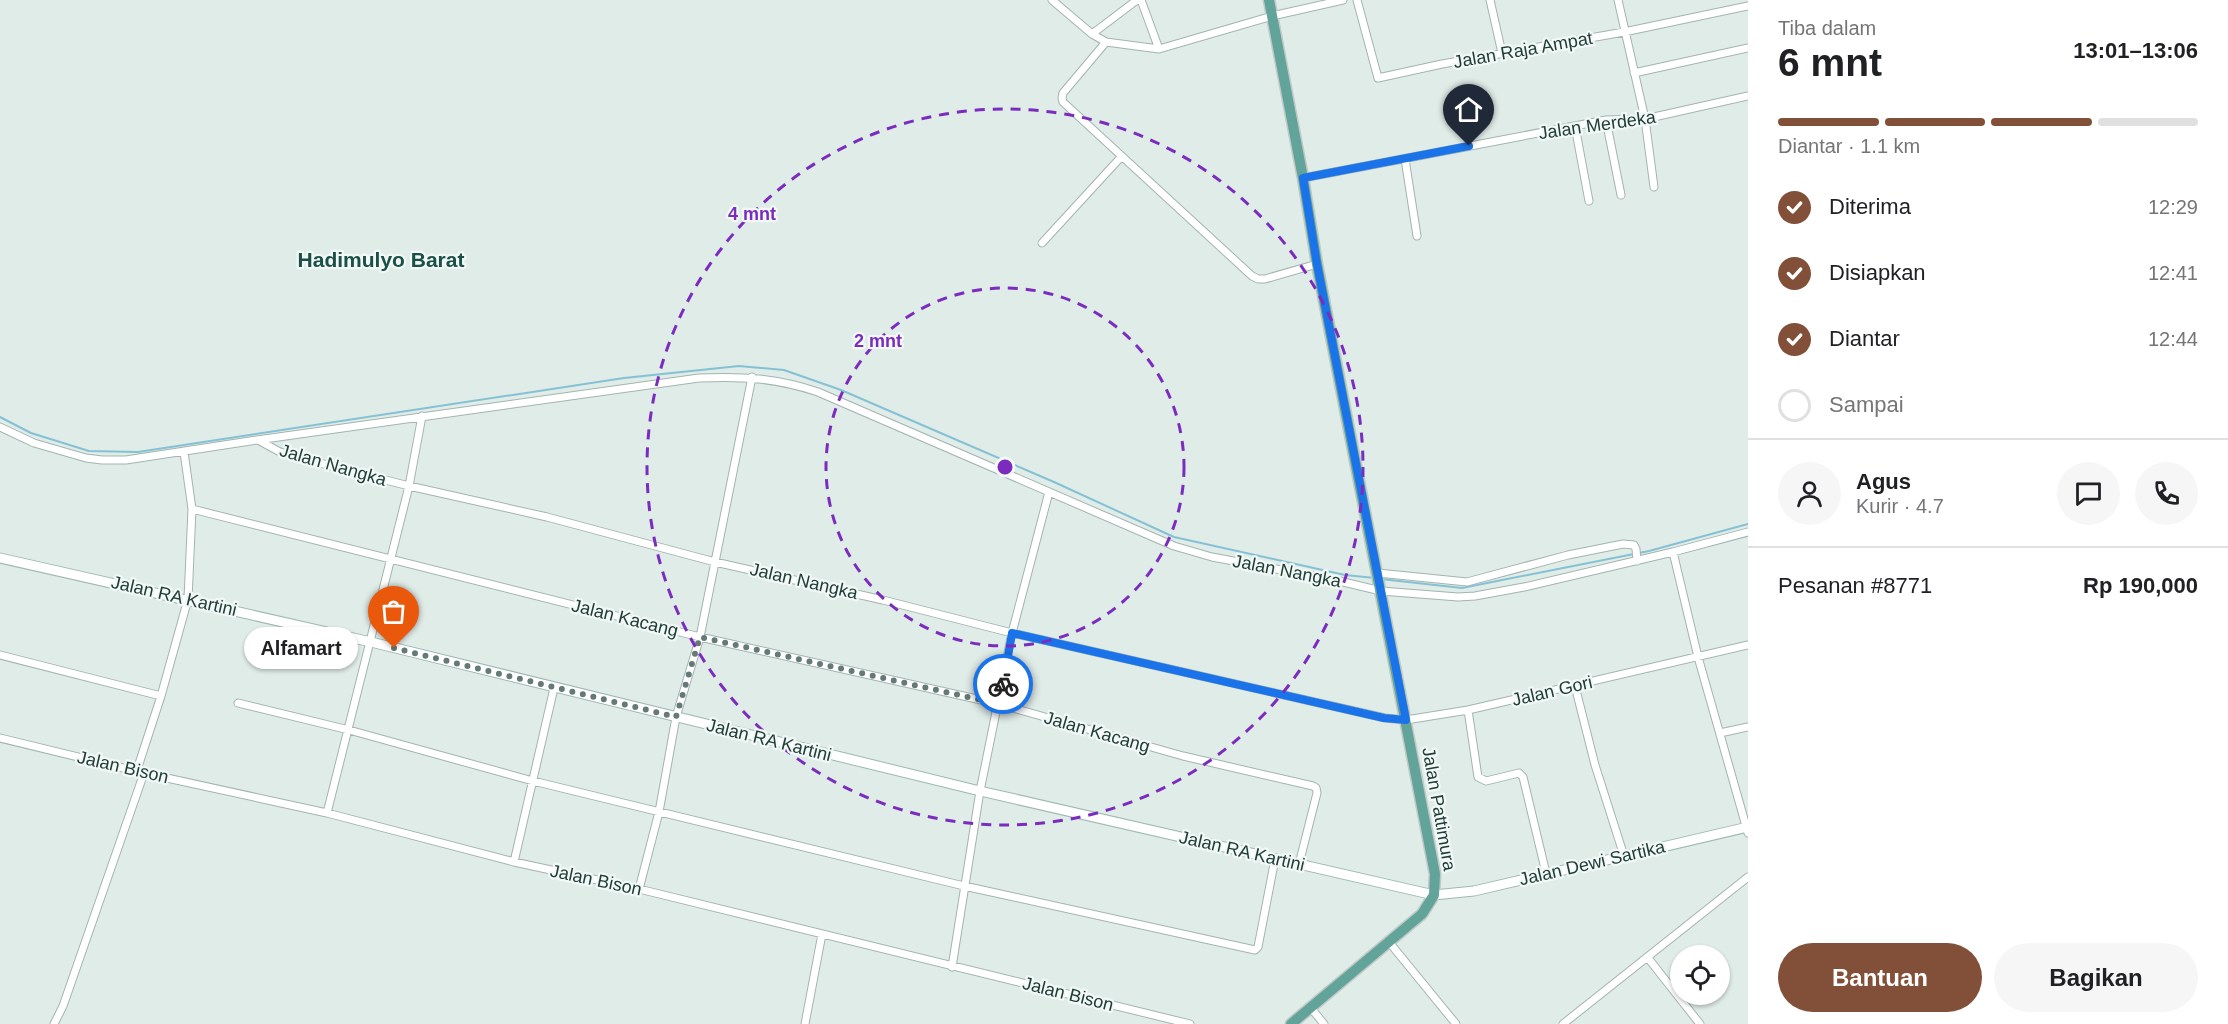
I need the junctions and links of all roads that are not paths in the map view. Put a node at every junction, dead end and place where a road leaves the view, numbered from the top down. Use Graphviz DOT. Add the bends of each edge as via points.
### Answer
graph roads {
  1 [pos="1052,0"];
  2 [pos="1139,0"];
  3 [pos="1269,0"];
  4 [pos="1343,0"];
  5 [pos="1357,0"];
  6 [pos="1490,0"];
  7 [pos="1618,0"];
  8 [pos="1748,6"];
  9 [pos="1272,16"];
  10 [pos="1624,32"];
  11 [pos="1092,34"];
  12 [pos="1106,42"];
  13 [pos="1748,48"];
  14 [pos="1159,49"];
  15 [pos="1502,53"];
  16 [pos="1634,73"];
  17 [pos="1748,96"];
  18 [pos="1645,119"];
  19 [pos="1606,120"];
  20 [pos="1575,126"];
  21 [pos="1121,157"];
  22 [pos="1405,159"];
  23 [pos="1303,178"];
  24 [pos="1654,187"];
  25 [pos="1621,195"];
  26 [pos="1589,201"];
  27 [pos="1417,236"];
  28 [pos="1042,243"];
  29 [pos="1317,264"];
  30 [pos="752,377"];
  31 [pos="422,416"];
  32 [pos="0,427"];
  33 [pos="256,440"];
  34 [pos="184,452"];
  35 [pos="409,486"];
  36 [pos="1049,492"];
  37 [pos="192,509"];
  38 [pos="1748,532"];
  39 [pos="1672,552"];
  40 [pos="0,558"];
  41 [pos="1636,559"];
  42 [pos="392,560"];
  43 [pos="715,562"];
  44 [pos="1378,574"];
  45 [pos="1381,590"];
  46 [pos="188,599"];
  47 [pos="1012,633"];
  48 [pos="700,637"];
  49 [pos="371,642"];
  50 [pos="1748,645"];
  51 [pos="0,655"];
  52 [pos="1698,657"];
  53 [pos="1575,686"];
  54 [pos="554,688"];
  55 [pos="161,696"];
  56 [pos="237,703"];
  57 [pos="999,704"];
  58 [pos="1468,710"];
  59 [pos="676,717"];
  60 [pos="1406,720"];
  61 [pos="1748,727"];
  62 [pos="349,730"];
  63 [pos="1720,734"];
  64 [pos="0,738"];
  65 [pos="141,772"];
  66 [pos="532,781"];
  67 [pos="980,791"];
  68 [pos="659,812"];
  69 [pos="327,813"];
  70 [pos="1748,829"];
  71 [pos="1624,856"];
  72 [pos="1275,859"];
  73 [pos="514,862"];
  74 [pos="1299,864"];
  75 [pos="1546,873"];
  76 [pos="1748,877"];
  77 [pos="964,886"];
  78 [pos="639,889"];
  79 [pos="1434,895"];
  80 [pos="822,934"];
  81 [pos="1389,942"];
  82 [pos="1647,958"];
  83 [pos="952,967"];
  84 [pos="1311,1008"];
  85 [pos="54,1024"];
  86 [pos="805,1024"];
  87 [pos="1190,1024"];
  88 [pos="1291,1024"];
  89 [pos="1324,1024"];
  90 [pos="1456,1024"];
  91 [pos="1563,1024"];
  92 [pos="1700,1024"];
  1 -- 11 [label="street"];
  2 -- 11 [label="street"];
  2 -- 14 [label="street"];
  3 -- 9 [label="main road, Jalan Pattimura"];
  4 -- 9 [label="street"];
  5 -- 15 [label="street, Jalan Raja Ampat" via="1378,78"];
  6 -- 15 [label="street"];
  7 -- 10 [label="street"];
  8 -- 10 [label="street, Jalan Raja Ampat"];
  9 -- 14 [label="street"];
  9 -- 23 [label="main road, Jalan Pattimura"];
  10 -- 15 [label="street, Jalan Raja Ampat"];
  10 -- 16 [label="street"];
  11 -- 12 [label="street"];
  12 -- 14 [label="street"];
  12 -- 21 [label="street" via="1062,98"];
  13 -- 16 [label="street"];
  16 -- 18 [label="street"];
  17 -- 18 [label="street, Jalan Merdeka"];
  18 -- 19 [label="street, Jalan Merdeka"];
  18 -- 24 [label="street"];
  19 -- 20 [label="street, Jalan Merdeka"];
  19 -- 25 [label="street"];
  20 -- 22 [label="street, Jalan Merdeka"];
  20 -- 26 [label="street"];
  21 -- 28 [label="street"];
  21 -- 29 [label="street" via="1251,276 1265,279"];
  22 -- 23 [label="street, Jalan Merdeka"];
  22 -- 27 [label="street"];
  23 -- 29 [label="main road, Jalan Pattimura"];
  29 -- 44 [label="main road, Jalan Pattimura"];
  30 -- 31 [label="street, Jalan Nangka" via="699,378"];
  30 -- 36 [label="street, Jalan Nangka" via="818,392"];
  30 -- 43 [label="street"];
  31 -- 33 [label="street, Jalan Nangka"];
  31 -- 35 [label="street"];
  32 -- 34 [label="street" via="34,444 102,460"];
  33 -- 34 [label="street"];
  33 -- 35 [label="street, Jalan Nangka" via="299,458"];
  34 -- 37 [label="street"];
  35 -- 42 [label="street"];
  35 -- 43 [label="street, Jalan Nangka" via="547,517"];
  36 -- 45 [label="street, Jalan Nangka" via="1174,546"];
  36 -- 47 [label="street"];
  37 -- 42 [label="street, Jalan Kacang"];
  37 -- 46 [label="street"];
  38 -- 39 [label="street, Jalan Nangka"];
  39 -- 41 [label="street, Jalan Nangka"];
  39 -- 52 [label="street"];
  40 -- 46 [label="main road, Jalan RA Kartini"];
  41 -- 44 [label="street" via="1633,544 1623,544 1467,582"];
  41 -- 45 [label="street, Jalan Nangka" via="1475,596"];
  42 -- 48 [label="street, Jalan Kacang"];
  42 -- 49 [label="street"];
  43 -- 47 [label="street, Jalan Nangka"];
  43 -- 48 [label="street"];
  44 -- 45 [label="main road, Jalan Pattimura"];
  45 -- 60 [label="main road, Jalan Pattimura"];
  46 -- 49 [label="main road, Jalan RA Kartini"];
  46 -- 55 [label="street"];
  47 -- 57 [label="street"];
  47 -- 60 [label="street, Jalan Nangka"];
  48 -- 57 [label="street, Jalan Kacang"];
  48 -- 59 [label="street"];
  49 -- 54 [label="main road, Jalan RA Kartini"];
  49 -- 62 [label="street"];
  50 -- 52 [label="street, Jalan Gori"];
  51 -- 55 [label="street"];
  52 -- 53 [label="street, Jalan Gori"];
  52 -- 63 [label="street"];
  53 -- 58 [label="street, Jalan Gori"];
  53 -- 71 [label="street"];
  54 -- 59 [label="main road, Jalan RA Kartini"];
  54 -- 66 [label="street"];
  55 -- 65 [label="street"];
  56 -- 62 [label="street"];
  57 -- 67 [label="street"];
  57 -- 74 [label="street, Jalan Kacang" via="1183,756 1313,786 1317,793"];
  58 -- 60 [label="street, Jalan Gori"];
  58 -- 75 [label="street" via="1478,777 1486,781 1519,773 1522,777"];
  59 -- 67 [label="main road, Jalan RA Kartini"];
  59 -- 68 [label="street"];
  60 -- 79 [label="main road, Jalan Pattimura" via="1436,874"];
  61 -- 63 [label="street"];
  62 -- 66 [label="street"];
  62 -- 69 [label="street"];
  63 -- 70 [label="street"];
  64 -- 65 [label="street, Jalan Bison"];
  65 -- 69 [label="street, Jalan Bison"];
  65 -- 85 [label="street"];
  66 -- 68 [label="street"];
  66 -- 73 [label="street"];
  67 -- 72 [label="main road, Jalan RA Kartini"];
  67 -- 77 [label="street"];
  68 -- 77 [label="street"];
  68 -- 78 [label="street"];
  69 -- 73 [label="street, Jalan Bison"];
  70 -- 71 [label="main road, Jalan Dewi Sartika"];
  71 -- 75 [label="main road, Jalan Dewi Sartika"];
  72 -- 74 [label="main road, Jalan RA Kartini"];
  72 -- 77 [label="street" via="1255,950"];
  73 -- 78 [label="street, Jalan Bison"];
  74 -- 79 [label="main road, Jalan RA Kartini"];
  75 -- 79 [label="main road, Jalan Dewi Sartika" via="1458,894"];
  76 -- 82 [label="street"];
  77 -- 83 [label="street"];
  78 -- 80 [label="street, Jalan Bison"];
  79 -- 81 [label="main road, Jalan Pattimura" via="1422,914"];
  80 -- 83 [label="street, Jalan Bison"];
  80 -- 86 [label="street"];
  81 -- 84 [label="main road, Jalan Pattimura"];
  81 -- 90 [label="street"];
  82 -- 91 [label="street"];
  82 -- 92 [label="street"];
  83 -- 87 [label="street, Jalan Bison"];
  84 -- 88 [label="main road, Jalan Pattimura"];
  84 -- 89 [label="street"];
}
